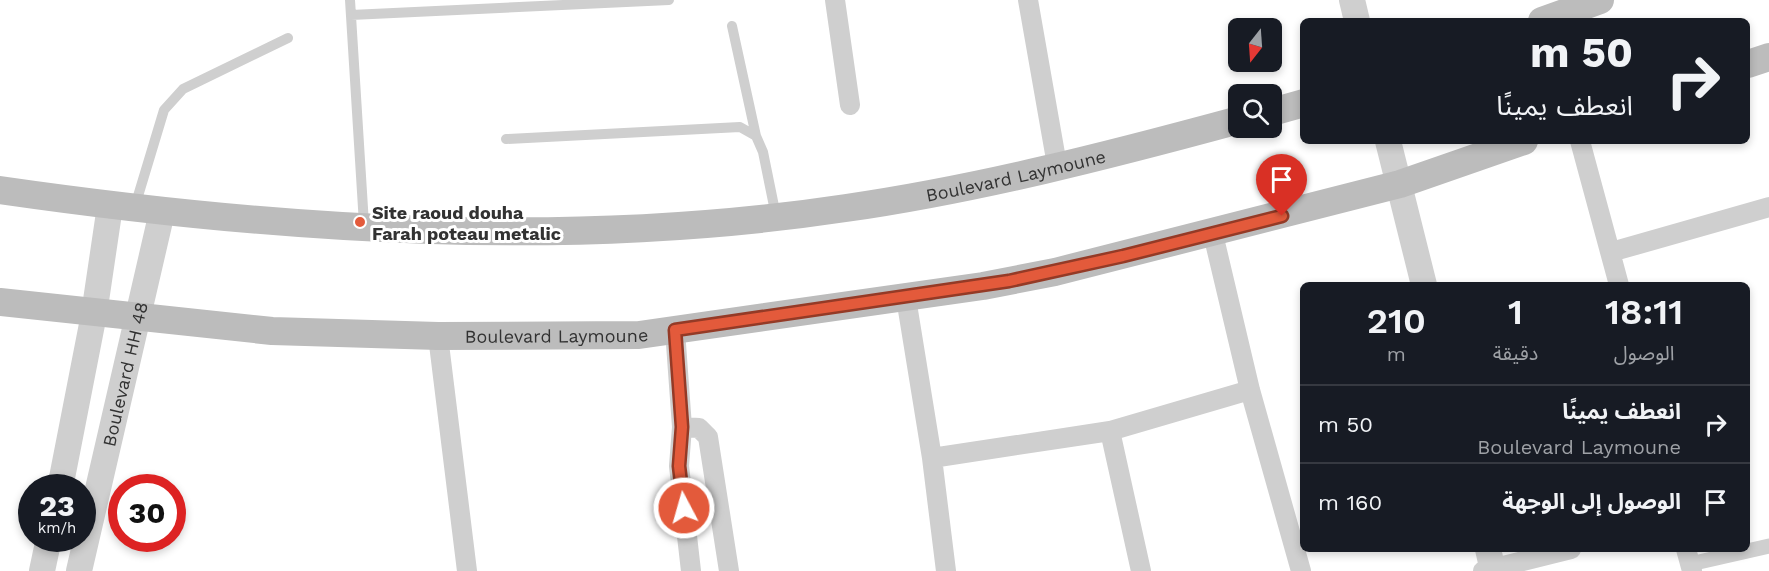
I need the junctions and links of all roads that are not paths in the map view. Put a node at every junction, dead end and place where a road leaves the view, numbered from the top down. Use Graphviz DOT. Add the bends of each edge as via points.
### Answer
graph roads {
  1 [pos="350,0"];
  2 [pos="669,0"];
  3 [pos="835,0"];
  4 [pos="1028,0"];
  5 [pos="1352,0"];
  6 [pos="1600,0"];
  7 [pos="513,4"];
  8 [pos="351,15"];
  9 [pos="1356,18"];
  10 [pos="1550,18"];
  11 [pos="732,26"];
  12 [pos="288,38"];
  13 [pos="1769,57"];
  14 [pos="1750,63"];
  15 [pos="1300,104"];
  16 [pos="850,105"];
  17 [pos="1282,109"];
  18 [pos="1228,123"];
  19 [pos="756,136"];
  20 [pos="506,139"];
  21 [pos="1389,144"];
  22 [pos="1515,144"];
  23 [pos="1581,144"];
  24 [pos="1058,165"];
  25 [pos="1400,184"];
  26 [pos="0,190"];
  27 [pos="1769,207"];
  28 [pos="135,209"];
  29 [pos="776,217"];
  30 [pos="364,226"];
  31 [pos="1213,234"];
  32 [pos="1611,252"];
  33 [pos="1423,282"];
  34 [pos="1618,282"];
  35 [pos="906,298"];
  36 [pos="0,302"];
  37 [pos="94,314"];
  38 [pos="139,319"];
  39 [pos="675,330"];
  40 [pos="438,336"];
  41 [pos="1250,390"];
  42 [pos="682,427"];
  43 [pos="1110,431"];
  44 [pos="932,458"];
  45 [pos="63,474"];
  46 [pos="1769,546"];
  47 [pos="1750,550"];
  48 [pos="46,552"];
  49 [pos="1556,552"];
  50 [pos="1737,552"];
  51 [pos="1690,561"];
  52 [pos="1489,565"];
  53 [pos="42,571"];
  54 [pos="79,571"];
  55 [pos="467,571"];
  56 [pos="691,571"];
  57 [pos="729,571"];
  58 [pos="946,571"];
  59 [pos="1141,571"];
  60 [pos="1301,571"];
  1 -- 8 [label="lane"];
  2 -- 7 [label="lane"];
  3 -- 16 [label="street"];
  4 -- 24 [label="street"];
  5 -- 9 [label="street"];
  6 -- 10 [label="main road"];
  7 -- 8 [label="lane"];
  8 -- 30 [label="lane"];
  11 -- 19 [label="lane"];
  12 -- 28 [label="lane" via="183,89 164,111"];
  13 -- 14 [label="main road"];
  15 -- 17 [label="main road"];
  18 -- 24 [label="main road, Boulevard Laymoune"];
  19 -- 20 [label="lane" via="740,127"];
  19 -- 29 [label="lane"];
  21 -- 25 [label="street"];
  22 -- 25 [label="main road, Boulevard Laymoune"];
  23 -- 32 [label="street"];
  24 -- 29 [label="main road, Boulevard Laymoune" via="897,200"];
  25 -- 31 [label="main road, Boulevard Laymoune"];
  25 -- 33 [label="street"];
  26 -- 28 [label="main road, Boulevard Laymoune"];
  27 -- 32 [label="street"];
  28 -- 30 [label="main road, Boulevard Laymoune"];
  28 -- 37 [label="street"];
  28 -- 38 [label="street, Boulevard HH 48"];
  29 -- 30 [label="main road, Boulevard Laymoune" via="656,227 513,231"];
  31 -- 35 [label="main road, Boulevard Laymoune" via="1056,272"];
  31 -- 41 [label="street"];
  32 -- 34 [label="street"];
  35 -- 39 [label="main road, Boulevard Laymoune"];
  35 -- 44 [label="street"];
  36 -- 37 [label="main road, Boulevard Laymoune"];
  37 -- 38 [label="main road, Boulevard Laymoune"];
  37 -- 45 [label="street"];
  38 -- 40 [label="main road, Boulevard Laymoune" via="272,332"];
  38 -- 54 [label="street, Boulevard HH 48"];
  39 -- 40 [label="main road, Boulevard Laymoune" via="614,337"];
  39 -- 42 [label="street"];
  40 -- 55 [label="street"];
  41 -- 43 [label="street"];
  41 -- 60 [label="street"];
  42 -- 56 [label="street" via="679,466"];
  42 -- 57 [label="street" via="699,428 708,437"];
  43 -- 44 [label="street"];
  43 -- 59 [label="street"];
  44 -- 58 [label="street"];
  46 -- 47 [label="street"];
  48 -- 53 [label="street"];
  49 -- 52 [label="street"];
  50 -- 51 [label="street"];
}
